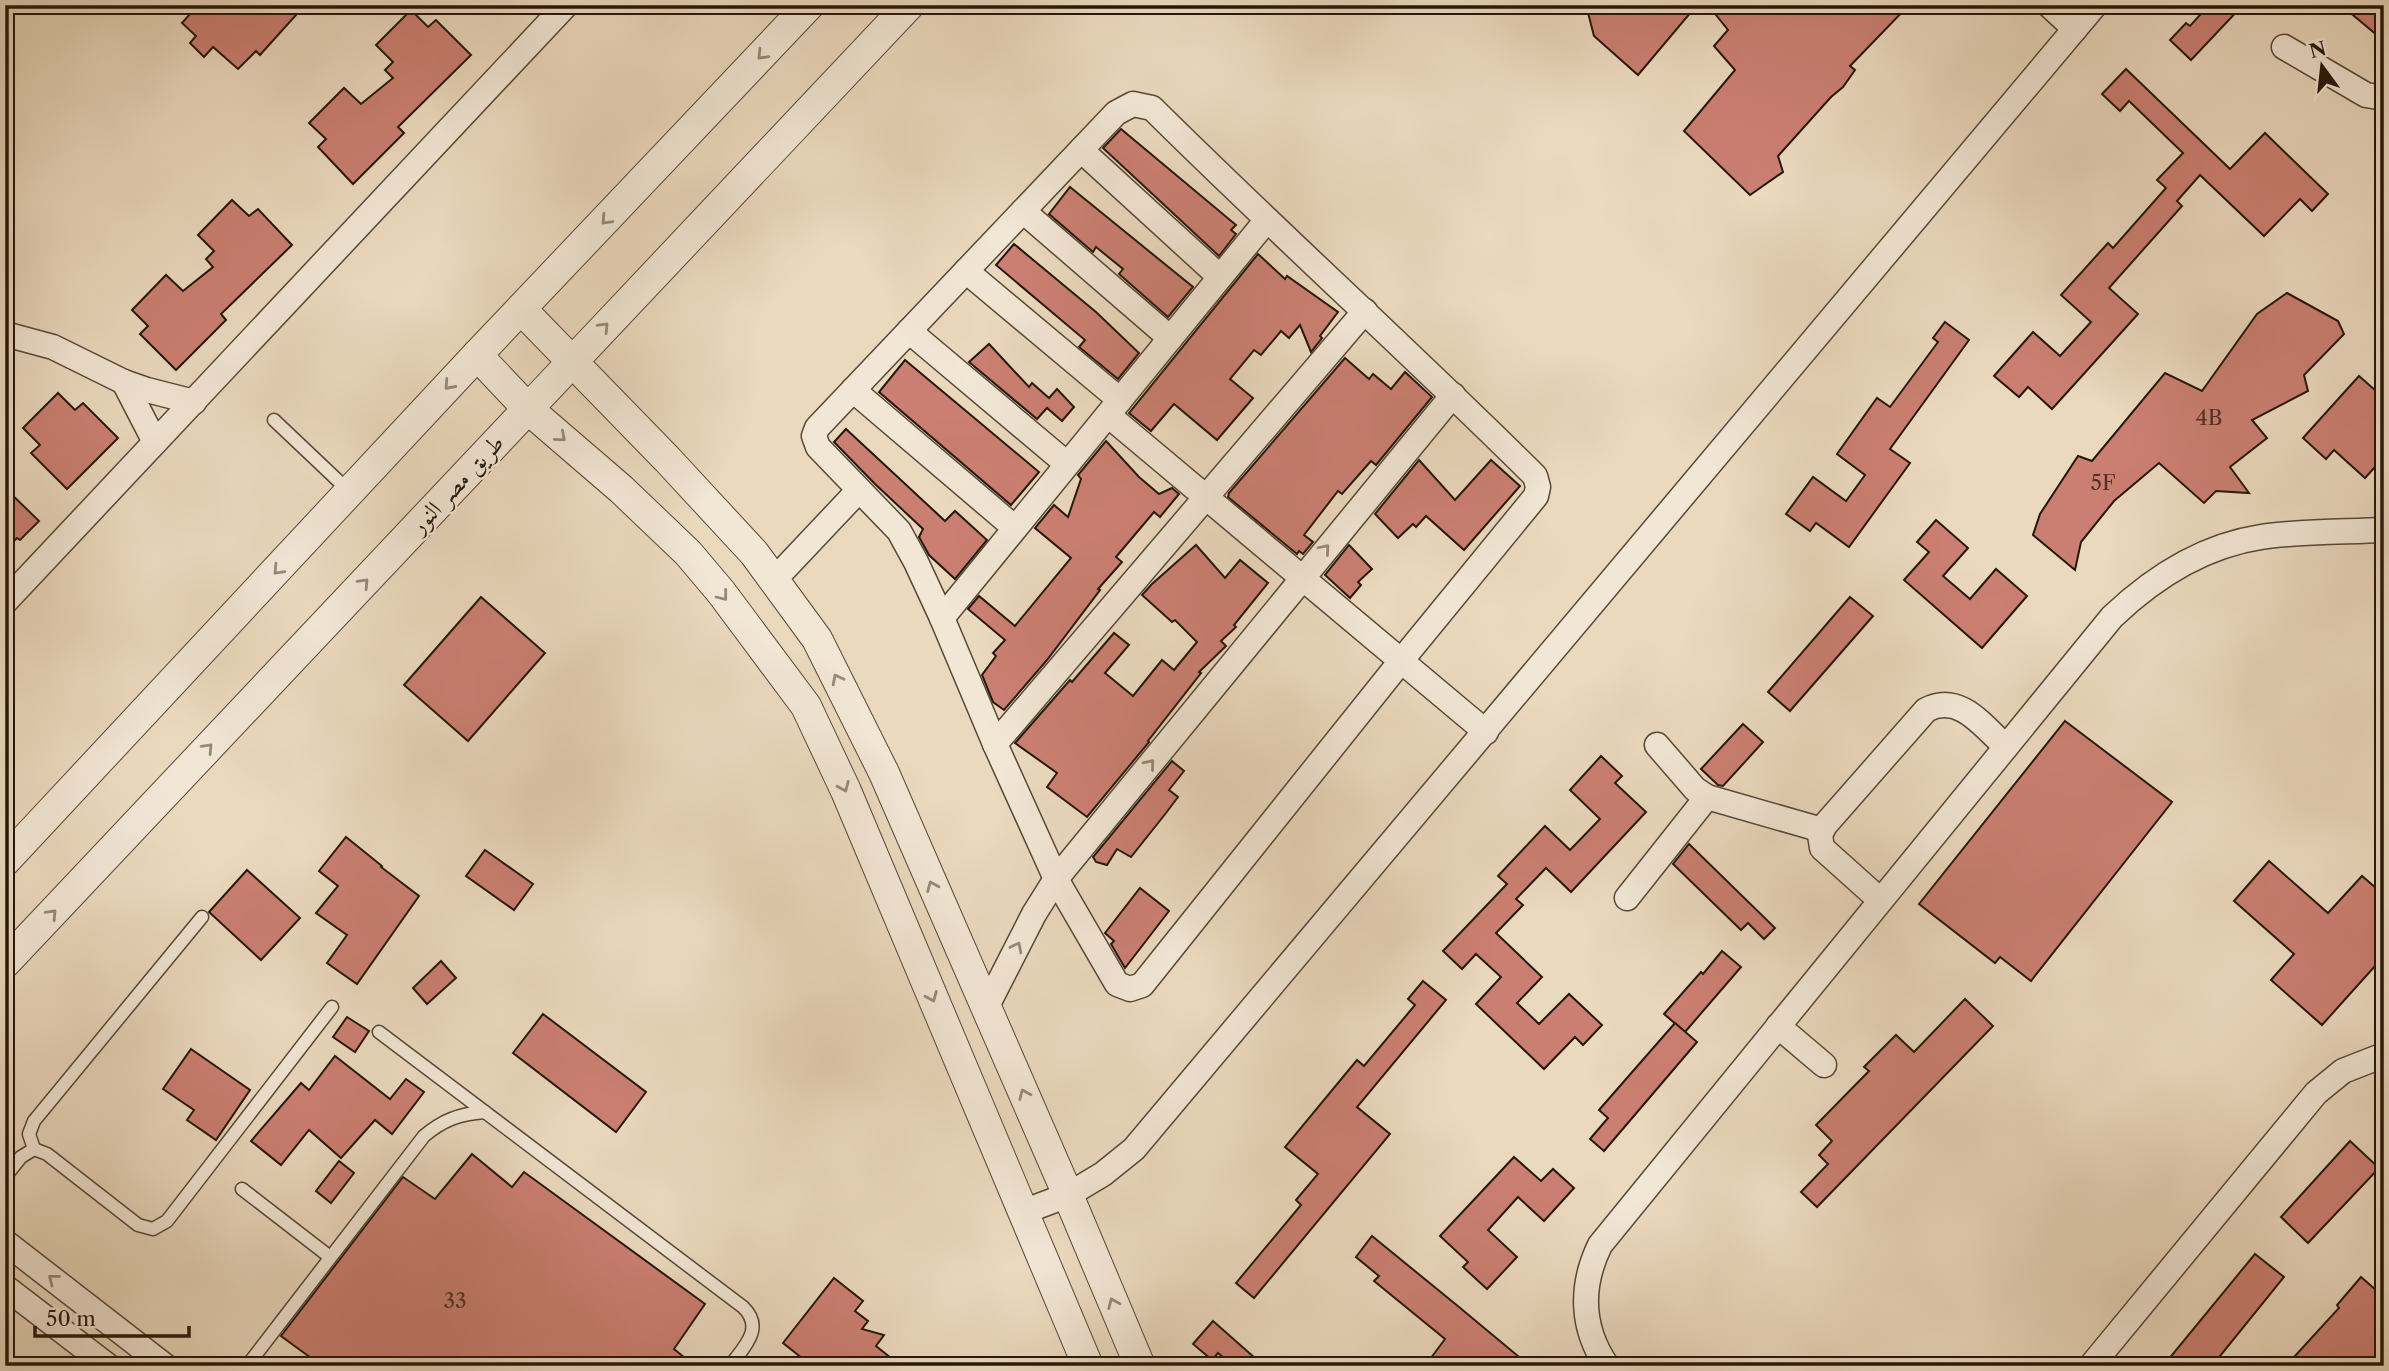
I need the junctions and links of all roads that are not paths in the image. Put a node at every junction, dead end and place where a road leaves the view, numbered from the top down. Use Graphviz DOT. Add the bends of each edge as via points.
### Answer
graph roads {
  1 [pos="566,5"];
  2 [pos="809,5"];
  3 [pos="909,5"];
  4 [pos="2049,5"];
  5 [pos="2095,5"];
  6 [pos="2075,29"];
  7 [pos="2284,47"];
  8 [pos="2384,97"];
  9 [pos="1080,150"];
  10 [pos="1023,211"];
  11 [pos="1266,220"];
  12 [pos="966,271"];
  13 [pos="1220,277"];
  14 [pos="522,310"];
  15 [pos="1364,311"];
  16 [pos="909,331"];
  17 [pos="5,334"];
  18 [pos="1170,338"];
  19 [pos="477,355"];
  20 [pos="572,361"];
  21 [pos="124,382"];
  22 [pos="853,390"];
  23 [pos="1453,395"];
  24 [pos="194,402"];
  25 [pos="1114,407"];
  26 [pos="528,409"];
  27 [pos="274,420"];
  28 [pos="155,442"];
  29 [pos="1068,464"];
  30 [pos="859,490"];
  31 [pos="351,492"];
  32 [pos="1207,497"];
  33 [pos="1015,528"];
  34 [pos="2384,530"];
  35 [pos="1301,577"];
  36 [pos="774,580"];
  37 [pos="5,602"];
  38 [pos="942,618"];
  39 [pos="1401,661"];
  40 [pos="1486,732"];
  41 [pos="995,744"];
  42 [pos="1657,745"];
  43 [pos="2006,747"];
  44 [pos="1707,797"];
  45 [pos="1822,830"];
  46 [pos="5,861"];
  47 [pos="1056,879"];
  48 [pos="1627,898"];
  49 [pos="1880,900"];
  50 [pos="202,917"];
  51 [pos="5,963"];
  52 [pos="332,1007"];
  53 [pos="986,1008"];
  54 [pos="1778,1026"];
  55 [pos="379,1032"];
  56 [pos="2384,1055"];
  57 [pos="1824,1065"];
  58 [pos="485,1112"];
  59 [pos="34,1149"];
  60 [pos="5,1177"];
  61 [pos="242,1189"];
  62 [pos="1068,1195"];
  63 [pos="1023,1212"];
  64 [pos="5,1242"];
  65 [pos="330,1257"];
  66 [pos="5,1287"];
  67 [pos="108,1366"];
  68 [pos="165,1366"];
  69 [pos="247,1366"];
  70 [pos="730,1366"];
  71 [pos="1088,1366"];
  72 [pos="1140,1366"];
  73 [pos="1607,1366"];
  74 [pos="2091,1366"];
  1 -- 24 [label="street"];
  2 -- 14 [label="street, one-way"];
  20 -- 3 [label="street, طريق مصر النور, one-way"];
  4 -- 6 [label="street"];
  5 -- 6 [label="street"];
  6 -- 40 [label="street"];
  7 -- 8 [label="street" via="2366,95"];
  9 -- 10 [label="street"];
  9 -- 11 [label="street" via="1116,113 1133,104 1152,108"];
  9 -- 13 [label="street"];
  10 -- 12 [label="street"];
  10 -- 18 [label="street"];
  11 -- 13 [label="street"];
  11 -- 15 [label="street"];
  12 -- 16 [label="street"];
  12 -- 25 [label="street"];
  13 -- 18 [label="street"];
  14 -- 19 [label="street"];
  14 -- 20 [label="street"];
  15 -- 23 [label="street"];
  15 -- 32 [label="street"];
  16 -- 22 [label="street"];
  16 -- 29 [label="street"];
  17 -- 21 [label="street" via="53,346"];
  18 -- 25 [label="street"];
  19 -- 26 [label="street"];
  19 -- 31 [label="street, one-way"];
  20 -- 26 [label="street, طريق مصر النور"];
  20 -- 36 [label="street" via="754,553"];
  21 -- 24 [label="street"];
  21 -- 28 [label="street"];
  22 -- 30 [label="street" via="814,436 818,447"];
  22 -- 33 [label="street"];
  35 -- 23 [label="street, one-way"];
  23 -- 39 [label="street" via="1535,477 1538,486 1536,496"];
  24 -- 28 [label="street"];
  25 -- 29 [label="street"];
  25 -- 32 [label="street"];
  51 -- 26 [label="street, طريق مصر النور, one-way"];
  26 -- 63 [label="street, one-way" via="688,553 806,706"];
  27 -- 31 [label="lane"];
  28 -- 37 [label="street"];
  29 -- 33 [label="street"];
  30 -- 36 [label="street"];
  30 -- 38 [label="street" via="899,531"];
  31 -- 46 [label="street, one-way"];
  32 -- 35 [label="street"];
  32 -- 41 [label="street"];
  33 -- 38 [label="street"];
  34 -- 43 [label="street" via="2261,537 2216,548 2173,568 2135,594 2112,617"];
  35 -- 39 [label="street"];
  47 -- 35 [label="street, one-way"];
  53 -- 36 [label="street, one-way" via="872,749 817,639"];
  38 -- 41 [label="street"];
  39 -- 40 [label="street"];
  39 -- 47 [label="street" via="1142,985 1130,989 1117,984"];
  40 -- 62 [label="street" via="1134,1149"];
  41 -- 47 [label="street"];
  42 -- 44 [label="street"];
  43 -- 45 [label="street" via="1962,708 1934,706"];
  43 -- 49 [label="street"];
  44 -- 45 [label="street"];
  44 -- 48 [label="street"];
  45 -- 49 [label="street" via="1822,848"];
  53 -- 47 [label="street, one-way"];
  49 -- 54 [label="street"];
  50 -- 59 [label="lane" via="34,1121 29,1134"];
  52 -- 59 [label="lane" via="167,1221 153,1228 138,1224 47,1154"];
  62 -- 53 [label="street, one-way"];
  54 -- 57 [label="street"];
  54 -- 73 [label="street" via="1600,1245 1588,1272 1586,1316 1596,1350"];
  55 -- 58 [label="lane"];
  56 -- 74 [label="street" via="2343,1070 2316,1093"];
  58 -- 65 [label="lane" via="441,1122 424,1136"];
  58 -- 70 [label="lane" via="749,1313 751,1338"];
  59 -- 60 [label="lane"];
  61 -- 65 [label="lane"];
  62 -- 63 [label="street"];
  72 -- 62 [label="street, one-way"];
  63 -- 71 [label="street"];
  68 -- 64 [label="street, one-way"];
  65 -- 69 [label="lane"];
  66 -- 67 [label="street"];
}
